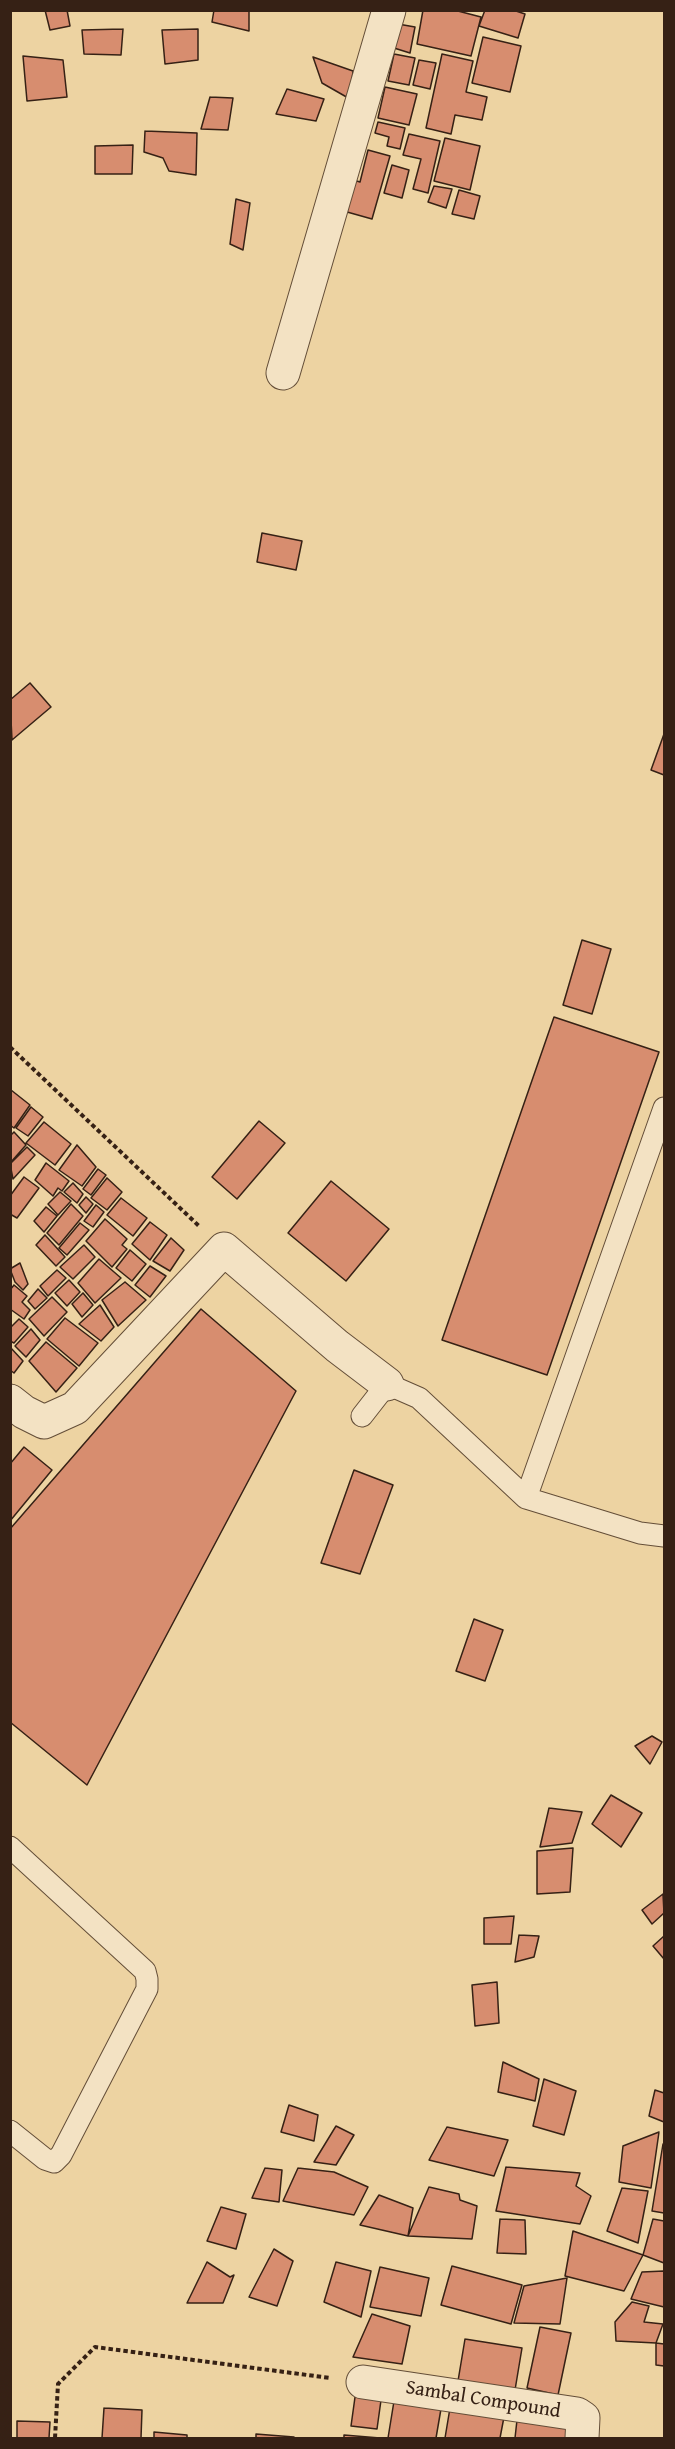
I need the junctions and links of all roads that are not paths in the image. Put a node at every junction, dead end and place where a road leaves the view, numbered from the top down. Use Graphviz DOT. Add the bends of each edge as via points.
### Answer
graph roads {
  1 [pos="389,10"];
  2 [pos="283,373"];
  3 [pos="664,1108"];
  4 [pos="387,1384"];
  5 [pos="10,1401"];
  6 [pos="362,1416"];
  7 [pos="526,1498"];
  8 [pos="664,1536"];
  9 [pos="10,1847"];
  10 [pos="10,2131"];
  11 [pos="363,2382"];
  12 [pos="582,2439"];
  1 -- 2 [label="street"];
  3 -- 7 [label="lane"];
  4 -- 5 [label="street" via="224,1249 75,1408 44,1422"];
  4 -- 6 [label="lane"];
  4 -- 7 [label="lane" via="419,1398"];
  7 -- 8 [label="lane" via="630,1530"];
  9 -- 10 [label="lane" via="145,1971 147,1979 147,1989 54,2162"];
  11 -- 12 [label="street, Sambal Compound" via="577,2414 582,2418"];
}
